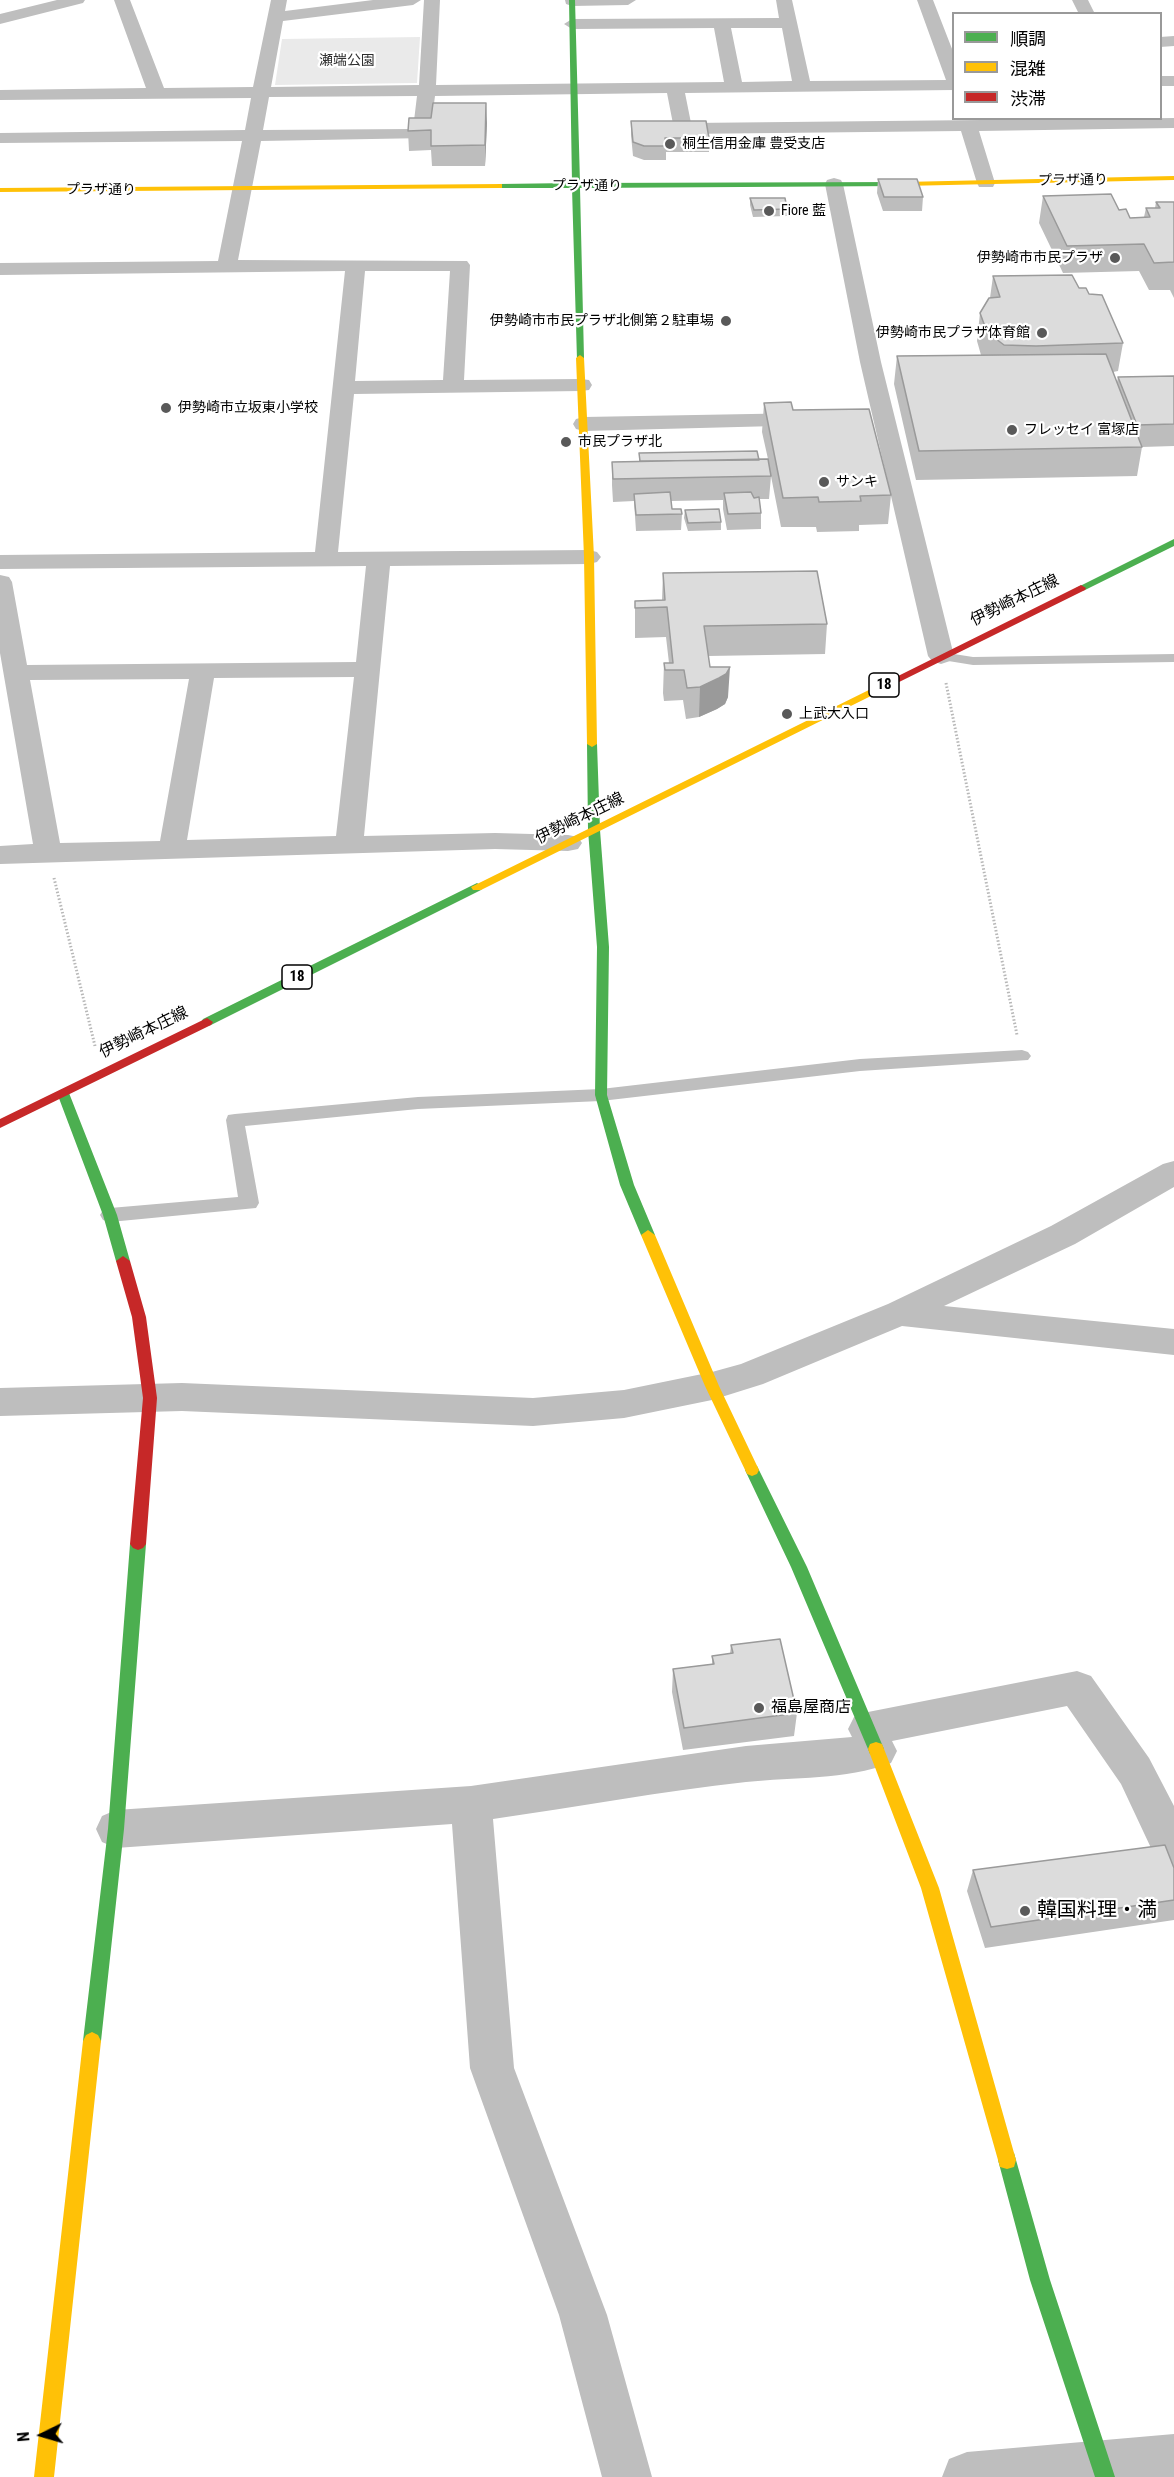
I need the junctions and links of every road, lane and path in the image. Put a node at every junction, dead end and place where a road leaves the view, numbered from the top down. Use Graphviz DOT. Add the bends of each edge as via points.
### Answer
graph roads {
  1 [pos="77,0"];
  2 [pos="122,0"];
  3 [pos="413,0"];
  4 [pos="432,0"];
  5 [pos="572,0"];
  6 [pos="628,0"];
  7 [pos="784,0"];
  8 [pos="926,0"];
  9 [pos="277,8"];
  10 [pos="0,19"];
  11 [pos="789,23"];
  12 [pos="572,24"];
  13 [pos="722,24"];
  14 [pos="949,51"];
  15 [pos="952,68"];
  16 [pos="952,85"];
  17 [pos="802,86"];
  18 [pos="675,87"];
  19 [pos="734,87"];
  20 [pos="574,89"];
  21 [pos="427,90"];
  22 [pos="263,92"];
  23 [pos="156,93"];
  24 [pos="0,95"];
  25 [pos="967,122"];
  26 [pos="1174,123"];
  27 [pos="254,135"];
  28 [pos="0,138"];
  29 [pos="1174,178"];
  30 [pos="986,183"];
  31 [pos="834,184"];
  32 [pos="577,186"];
  33 [pos="243,189"];
  34 [pos="0,190"];
  35 [pos="356,265"];
  36 [pos="227,266"];
  37 [pos="0,270"];
  38 [pos="581,385"];
  39 [pos="453,386"];
  40 [pos="344,388"];
  41 [pos="882,419"];
  42 [pos="823,420"];
  43 [pos="858,420"];
  44 [pos="584,424"];
  45 [pos="1174,542"];
  46 [pos="589,557"];
  47 [pos="326,558"];
  48 [pos="379,558"];
  49 [pos="0,562"];
  50 [pos="0,582"];
  51 [pos="941,656"];
  52 [pos="1174,658"];
  53 [pos="367,669"];
  54 [pos="203,670"];
  55 [pos="16,673"];
  56 [pos="10,699"];
  57 [pos="594,830"];
  58 [pos="568,843"];
  59 [pos="349,845"];
  60 [pos="172,849"];
  61 [pos="48,852"];
  62 [pos="0,855"];
  63 [pos="1022,1056"];
  64 [pos="101,1073"];
  65 [pos="63,1093"];
  66 [pos="601,1095"];
  67 [pos="0,1124"];
  68 [pos="1174,1172"];
  69 [pos="110,1215"];
  70 [pos="900,1313"];
  71 [pos="1174,1342"];
  72 [pos="712,1386"];
  73 [pos="150,1398"];
  74 [pos="0,1402"];
  75 [pos="873,1740"];
  76 [pos="471,1804"];
  77 [pos="116,1829"];
  78 [pos="1174,1852"];
  79 [pos="1174,2459"];
  80 [pos="1103,2471"];
  81 [pos="44,2477"];
  82 [pos="627,2477"];
  83 [pos="968,2477"];
  1 -- 10 [label="street"];
  2 -- 23 [label="street"];
  3 -- 9 [label="street"];
  4 -- 21 [label="street"];
  5 -- 6 [label="street"];
  5 -- 12 [label="street"];
  7 -- 11 [label="street"];
  8 -- 14 [label="street"];
  9 -- 22 [label="street"];
  11 -- 13 [label="street"];
  11 -- 17 [label="street"];
  12 -- 13 [label="street"];
  12 -- 20 [label="street"];
  13 -- 19 [label="street"];
  14 -- 15 [label="street"];
  16 -- 17 [label="street"];
  17 -- 19 [label="street"];
  18 -- 19 [label="street"];
  18 -- 20 [label="street"];
  18 -- 25 [label="street" via="682,129"];
  20 -- 21 [label="street"];
  20 -- 32 [label="street"];
  21 -- 22 [label="street"];
  21 -- 27 [label="street" via="421,134"];
  22 -- 23 [label="street"];
  22 -- 27 [label="street"];
  23 -- 24 [label="street"];
  25 -- 26 [label="street"];
  25 -- 30 [label="street"];
  27 -- 28 [label="street"];
  27 -- 33 [label="street"];
  29 -- 30 [label="street, プラザ通り"];
  30 -- 31 [label="street, プラザ通り"];
  31 -- 32 [label="street, プラザ通り"];
  31 -- 41 [label="street"];
  32 -- 33 [label="street, プラザ通り"];
  32 -- 38 [label="street"];
  33 -- 34 [label="street, プラザ通り"];
  33 -- 36 [label="street"];
  35 -- 36 [label="street"];
  35 -- 39 [label="street" via="460,265"];
  35 -- 40 [label="street"];
  36 -- 37 [label="street"];
  38 -- 39 [label="street"];
  38 -- 44 [label="street"];
  39 -- 40 [label="street"];
  40 -- 47 [label="street"];
  41 -- 43 [label="street"];
  41 -- 51 [label="street"];
  42 -- 44 [label="street"];
  44 -- 46 [label="street"];
  45 -- 51 [label="street, 伊勢崎本庄線 / 18"];
  46 -- 48 [label="street"];
  46 -- 57 [label="street"];
  47 -- 48 [label="street"];
  47 -- 49 [label="street"];
  48 -- 53 [label="street"];
  50 -- 55 [label="street"];
  51 -- 52 [label="lane" via="972,661"];
  51 -- 57 [label="street, 伊勢崎本庄線 / 18"];
  51 -- 63 [label="path"];
  53 -- 54 [label="street"];
  53 -- 59 [label="street"];
  54 -- 55 [label="street"];
  54 -- 60 [label="street"];
  55 -- 56 [label="street"];
  56 -- 61 [label="street"];
  57 -- 58 [label="street, 伊勢崎本庄線 / 18"];
  57 -- 66 [label="street" via="603,947"];
  58 -- 59 [label="street"];
  58 -- 64 [label="street, 伊勢崎本庄線 / 18"];
  59 -- 60 [label="street"];
  60 -- 61 [label="street"];
  61 -- 62 [label="street"];
  61 -- 64 [label="path"];
  63 -- 66 [label="lane" via="860,1065"];
  64 -- 65 [label="street, 伊勢崎本庄線 / 18"];
  65 -- 67 [label="street, 伊勢崎本庄線 / 18"];
  65 -- 69 [label="street"];
  66 -- 69 [label="lane" via="418,1103 235,1120 249,1203"];
  66 -- 72 [label="street" via="627,1185"];
  68 -- 70 [label="street" via="1063,1235"];
  69 -- 73 [label="street" via="139,1317"];
  70 -- 71 [label="street"];
  70 -- 72 [label="street" via="783,1362"];
  72 -- 73 [label="street" via="624,1404 533,1412"];
  72 -- 75 [label="street" via="799,1567"];
  73 -- 74 [label="street"];
  73 -- 77 [label="street"];
  75 -- 76 [label="street" via="840,1756 746,1764"];
  75 -- 78 [label="street" via="1077,1688 1135,1771"];
  75 -- 80 [label="street" via="930,1888 1040,2280"];
  76 -- 77 [label="street"];
  76 -- 82 [label="street" via="492,2068 583,2315"];
  77 -- 81 [label="street"];
  79 -- 80 [label="street"];
  80 -- 83 [label="street"];
}
